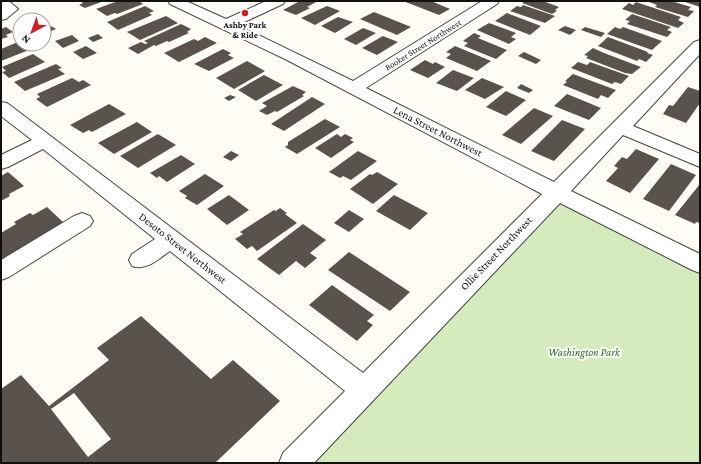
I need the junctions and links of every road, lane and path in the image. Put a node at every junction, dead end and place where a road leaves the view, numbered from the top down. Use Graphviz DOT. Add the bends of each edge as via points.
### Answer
graph roads {
  1 [pos="175,1"];
  2 [pos="278,1"];
  3 [pos="492,1"];
  4 [pos="1,2"];
  5 [pos="1,16"];
  6 [pos="226,25"];
  7 [pos="700,45"];
  8 [pos="692,65"];
  9 [pos="354,88"];
  10 [pos="1,107"];
  11 [pos="620,127"];
  12 [pos="44,141"];
  13 [pos="700,161"];
  14 [pos="1,163"];
  15 [pos="556,192"];
  16 [pos="82,221"];
  17 [pos="171,239"];
  18 [pos="140,260"];
  19 [pos="700,264"];
  20 [pos="1,271"];
  21 [pos="364,390"];
  22 [pos="294,463"];
  1 -- 6 [label="street, Lena Street Northwest"];
  2 -- 6 [label="street"];
  3 -- 9 [label="street, Booker Street Northwest"];
  4 -- 5 [label="street" via="11,9"];
  6 -- 9 [label="street, Lena Street Northwest"];
  7 -- 8 [label="street, Ollie Street Northwest"];
  8 -- 11 [label="street, Ollie Street Northwest"];
  9 -- 15 [label="street, Lena Street Northwest"];
  10 -- 12 [label="street, Desoto Street Northwest"];
  11 -- 13 [label="street"];
  11 -- 15 [label="street, Ollie Street Northwest"];
  12 -- 14 [label="street"];
  12 -- 17 [label="street, Desoto Street Northwest"];
  15 -- 19 [label="street, Lena Street Northwest"];
  15 -- 21 [label="street, Ollie Street Northwest"];
  16 -- 20 [label="street"];
  17 -- 18 [label="street"];
  17 -- 21 [label="street, Desoto Street Northwest"];
  21 -- 22 [label="street, Ollie Street Northwest"];
}
